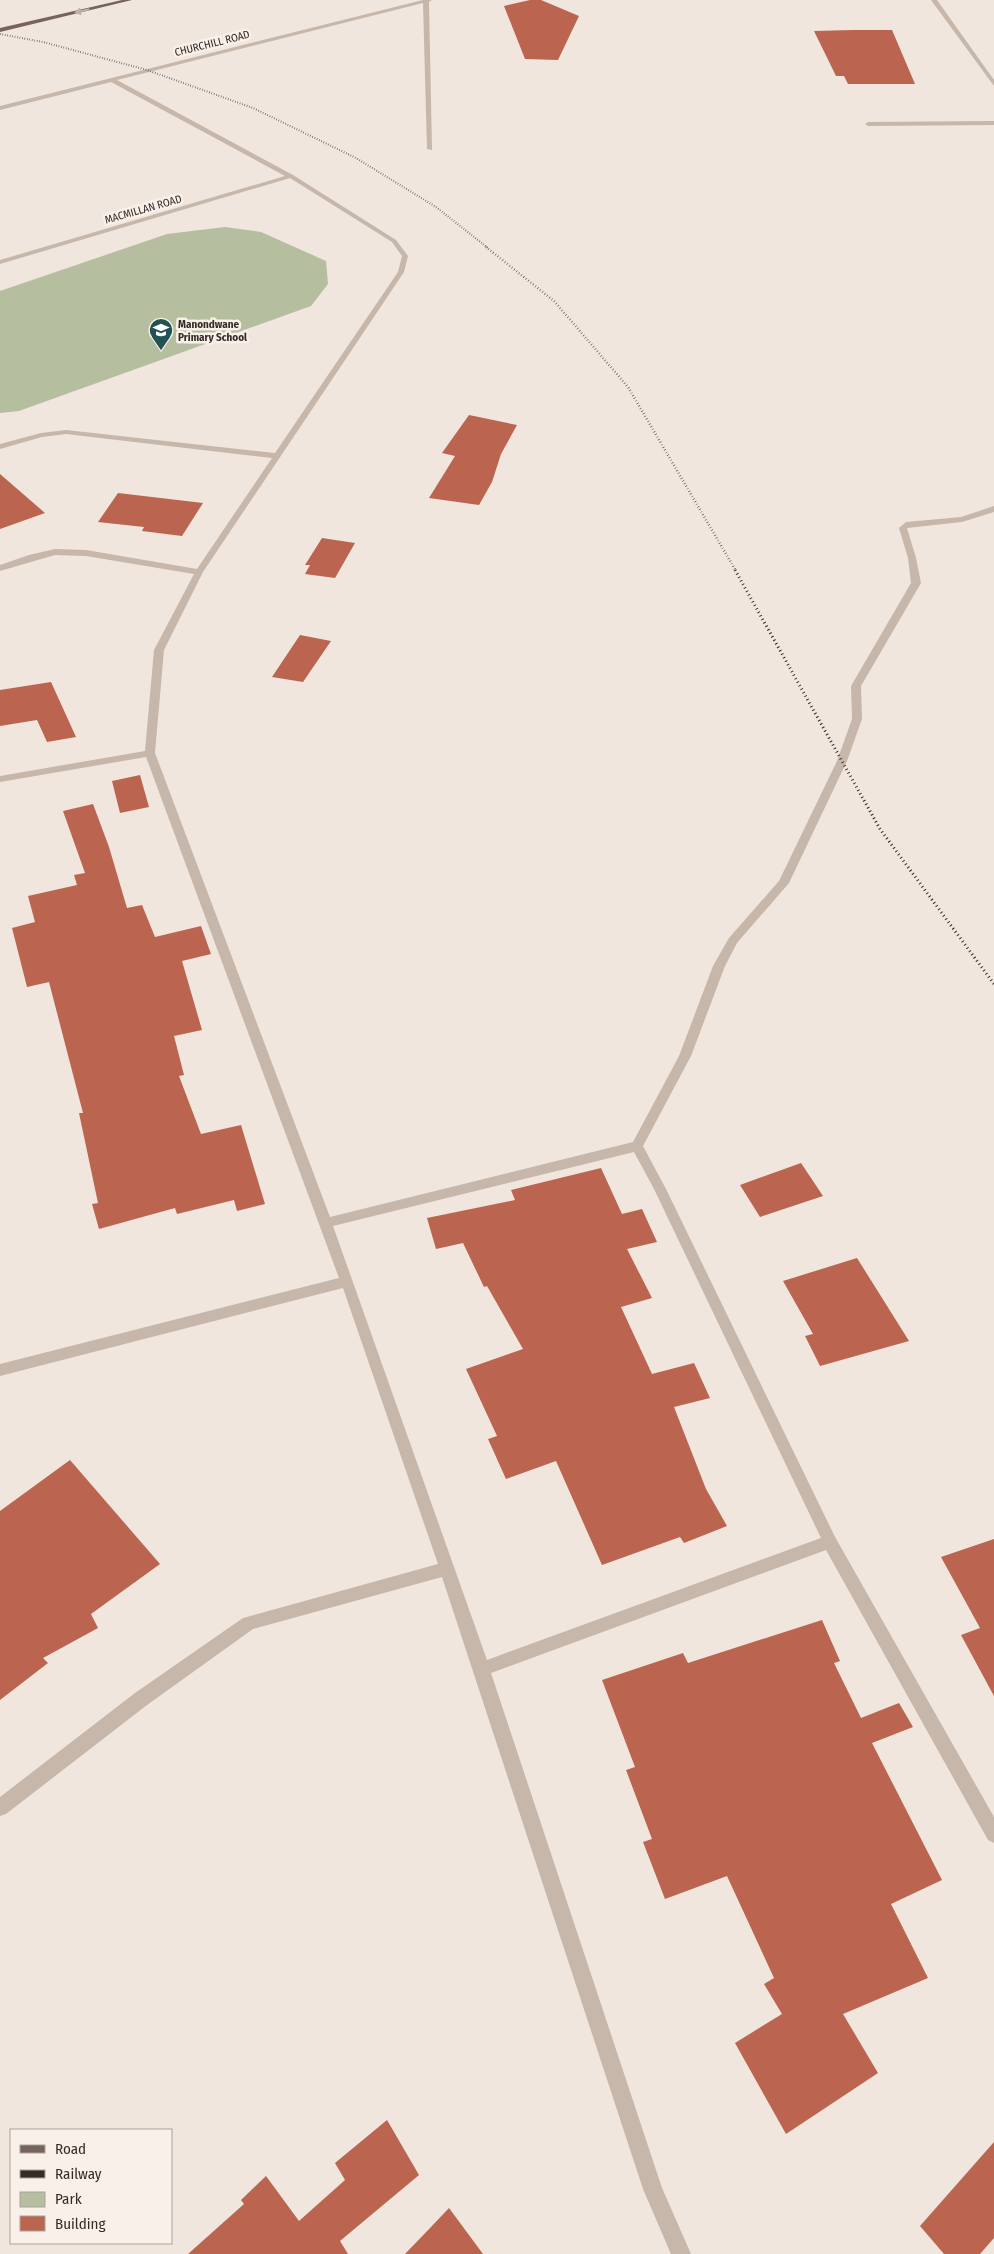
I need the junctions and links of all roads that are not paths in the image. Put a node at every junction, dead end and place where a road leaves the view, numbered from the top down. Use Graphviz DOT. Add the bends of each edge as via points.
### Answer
graph roads {
  1 [pos="129,0"];
  2 [pos="428,0"];
  3 [pos="934,0"];
  4 [pos="0,30"];
  5 [pos="112,80"];
  6 [pos="994,84"];
  7 [pos="0,108"];
  8 [pos="994,123"];
  9 [pos="868,124"];
  10 [pos="430,149"];
  11 [pos="291,176"];
  12 [pos="0,262"];
  13 [pos="0,447"];
  14 [pos="278,456"];
  15 [pos="994,509"];
  16 [pos="0,568"];
  17 [pos="199,572"];
  18 [pos="150,753"];
  19 [pos="0,779"];
  20 [pos="637,1146"];
  21 [pos="325,1224"];
  22 [pos="347,1281"];
  23 [pos="0,1370"];
  24 [pos="830,1542"];
  25 [pos="447,1569"];
  26 [pos="482,1669"];
  27 [pos="0,1808"];
  28 [pos="994,1834"];
  29 [pos="681,2254"];
  1 -- 4 [label="main road, one-way"];
  2 -- 5 [label="street, CHURCHILL ROAD"];
  2 -- 10 [label="street"];
  3 -- 6 [label="street"];
  5 -- 7 [label="street, CHURCHILL ROAD"];
  5 -- 11 [label="street"];
  8 -- 9 [label="street"];
  11 -- 12 [label="street, MACMILLAN ROAD"];
  11 -- 14 [label="street" via="394,242 405,256 401,272"];
  13 -- 14 [label="street" via="66,432"];
  14 -- 17 [label="street"];
  15 -- 20 [label="street" via="962,519 903,528 916,583 856,686 857,720 842,761 784,883 733,941 719,966 685,1056"];
  16 -- 17 [label="street" via="55,552 86,553"];
  17 -- 18 [label="street" via="159,650"];
  18 -- 19 [label="street"];
  18 -- 21 [label="street"];
  20 -- 21 [label="street"];
  20 -- 24 [label="street"];
  21 -- 22 [label="street"];
  22 -- 23 [label="street"];
  22 -- 25 [label="street"];
  24 -- 26 [label="street"];
  24 -- 28 [label="street"];
  25 -- 26 [label="street"];
  25 -- 27 [label="street" via="249,1623 141,1699"];
  26 -- 29 [label="street" via="653,2190"];
}
